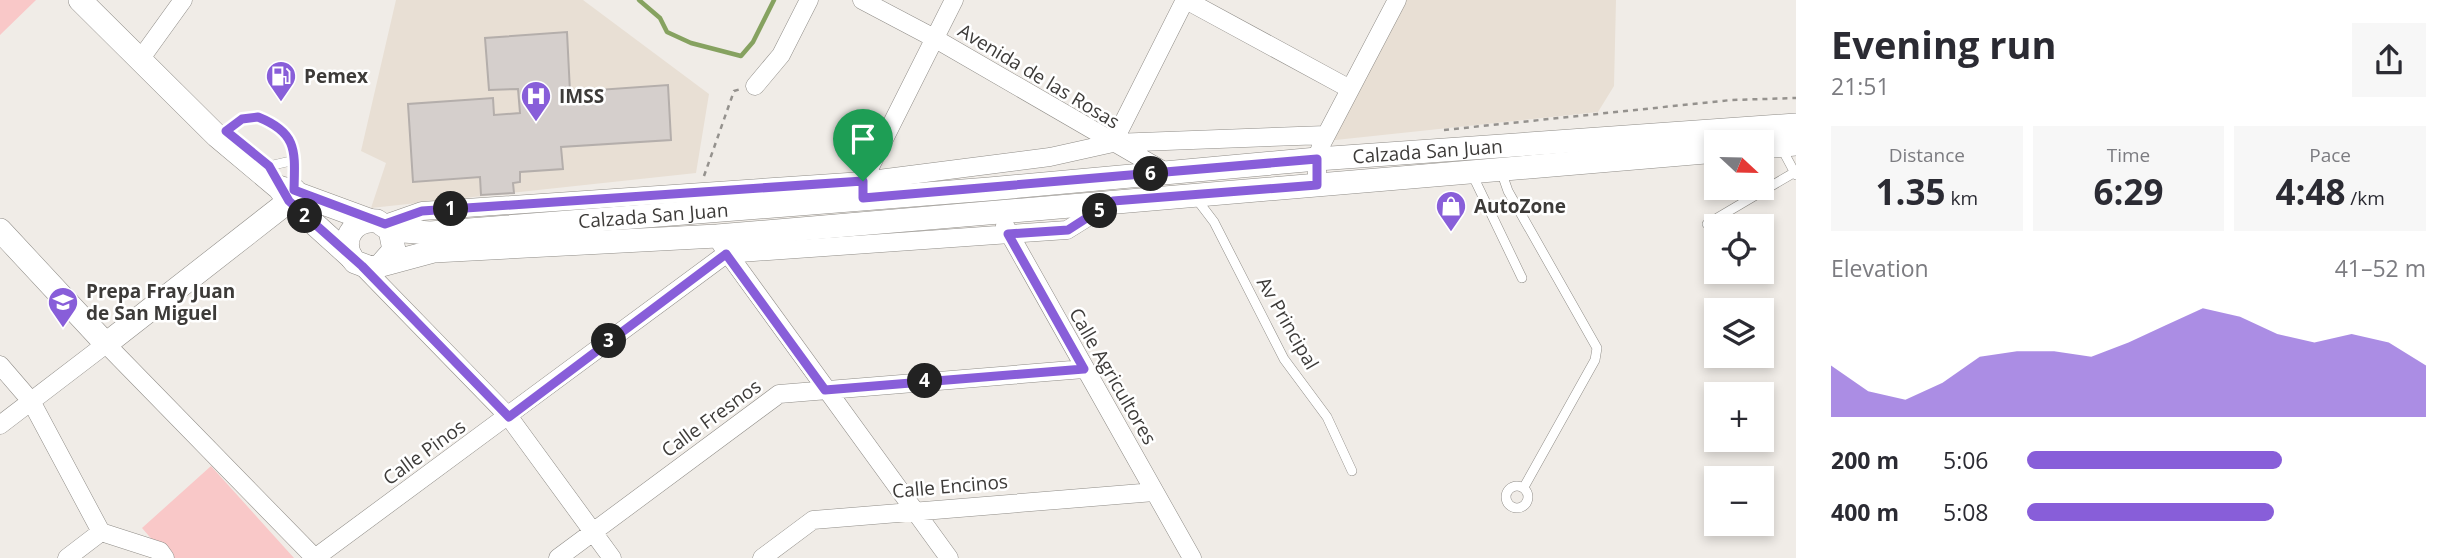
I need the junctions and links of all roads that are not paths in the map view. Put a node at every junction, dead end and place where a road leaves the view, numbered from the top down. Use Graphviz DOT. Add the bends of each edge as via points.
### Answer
graph roads {
  1 [pos="80,0"];
  2 [pos="183,0"];
  3 [pos="809,0"];
  4 [pos="862,0"];
  5 [pos="954,0"];
  6 [pos="1186,0"];
  7 [pos="1397,0"];
  8 [pos="934,38"];
  9 [pos="139,61"];
  10 [pos="755,86"];
  11 [pos="1350,89"];
  12 [pos="1796,125"];
  13 [pos="221,133"];
  14 [pos="1326,135"];
  15 [pos="1169,142"];
  16 [pos="1112,143"];
  17 [pos="1779,146"];
  18 [pos="1704,152"];
  19 [pos="1317,159"];
  20 [pos="295,160"];
  21 [pos="269,166"];
  22 [pos="1500,169"];
  23 [pos="1167,172"];
  24 [pos="1472,172"];
  25 [pos="1795,173"];
  26 [pos="1317,185"];
  27 [pos="863,190"];
  28 [pos="287,193"];
  29 [pos="1192,193"];
  30 [pos="701,202"];
  31 [pos="1724,214"];
  32 [pos="1005,223"];
  33 [pos="381,225"];
  34 [pos="0,230"];
  35 [pos="432,242"];
  36 [pos="721,245"];
  37 [pos="364,263"];
  38 [pos="1522,278"];
  39 [pos="106,344"];
  40 [pos="0,365"];
  41 [pos="1084,369"];
  42 [pos="825,390"];
  43 [pos="31,401"];
  44 [pos="509,417"];
  45 [pos="0,425"];
  46 [pos="1352,471"];
  47 [pos="1524,487"];
  48 [pos="1154,492"];
  49 [pos="913,509"];
  50 [pos="593,531"];
  51 [pos="101,532"];
  52 [pos="67,558"];
  53 [pos="165,558"];
  54 [pos="315,558"];
  55 [pos="558,558"];
  56 [pos="612,558"];
  57 [pos="762,558"];
  58 [pos="949,558"];
  59 [pos="1192,558"];
  1 -- 9 [label="main road"];
  2 -- 9 [label="street"];
  3 -- 10 [label="street" via="781,55"];
  4 -- 8 [label="street, Avenida de las Rosas"];
  5 -- 8 [label="street"];
  6 -- 11 [label="street"];
  6 -- 16 [label="street"];
  7 -- 11 [label="street"];
  8 -- 16 [label="street, Avenida de las Rosas"];
  8 -- 27 [label="street"];
  9 -- 13 [label="main road"];
  11 -- 14 [label="street"];
  12 -- 19 [label="main road, Calzada San Juan"];
  13 -- 20 [label="lane" via="242,119 258,117 278,125 290,137"];
  13 -- 21 [label="lane"];
  13 -- 28 [label="main road"];
  14 -- 15 [label="street"];
  14 -- 19 [label="street"];
  15 -- 16 [label="street"];
  15 -- 23 [label="street"];
  16 -- 23 [label="street, Avenida de las Rosas"];
  16 -- 27 [label="street"];
  17 -- 25 [label="lane"];
  18 -- 22 [label="main road, Calzada San Juan"];
  19 -- 23 [label="main road, Calzada San Juan"];
  19 -- 26 [label="street"];
  20 -- 21 [label="lane"];
  20 -- 28 [label="lane"];
  21 -- 28 [label="lane"];
  22 -- 24 [label="main road, Calzada San Juan"];
  22 -- 47 [label="lane" via="1597,348 1595,360"];
  23 -- 27 [label="main road, Calzada San Juan"];
  23 -- 29 [label="street, Avenida de las Rosas"];
  24 -- 26 [label="main road, Calzada San Juan"];
  24 -- 38 [label="lane"];
  25 -- 31 [label="lane"];
  26 -- 29 [label="main road, Calzada San Juan"];
  27 -- 30 [label="main road, Calzada San Juan"];
  28 -- 33 [label="main road, Calzada San Juan"];
  28 -- 37 [label="main road"];
  28 -- 39 [label="main road"];
  29 -- 32 [label="main road, Calzada San Juan" via="1113,201"];
  29 -- 46 [label="lane, Av Principal" via="1214,222 1284,359 1327,417"];
  30 -- 33 [label="street" via="422,211"];
  30 -- 35 [label="main road, Calzada San Juan"];
  30 -- 36 [label="street"];
  32 -- 36 [label="main road, Calzada San Juan"];
  32 -- 41 [label="street, Calle Agricultores"];
  33 -- 35 [label="main road, Calzada San Juan"];
  33 -- 37 [label="main road" via="394,250"];
  33 -- 37 [label="main road" via="358,224 349,233 347,245"];
  34 -- 39 [label="main road"];
  35 -- 36 [label="main road, Calzada San Juan"];
  35 -- 37 [label="main road, Calzada San Juan"];
  36 -- 42 [label="street"];
  36 -- 44 [label="street, Calle Pinos"];
  37 -- 44 [label="street"];
  39 -- 43 [label="street"];
  39 -- 54 [label="street"];
  40 -- 43 [label="street"];
  41 -- 42 [label="street, Calle Fresnos"];
  41 -- 48 [label="street, Calle Agricultores"];
  42 -- 49 [label="street"];
  42 -- 50 [label="street, Calle Fresnos" via="779,394"];
  43 -- 45 [label="street"];
  43 -- 51 [label="street"];
  44 -- 50 [label="street"];
  44 -- 54 [label="street, Calle Pinos"];
  48 -- 49 [label="street, Calle Encinos"];
  48 -- 59 [label="street, Calle Agricultores"];
  49 -- 57 [label="street, Calle Encinos" via="813,520"];
  49 -- 58 [label="street"];
  50 -- 55 [label="street, Calle Fresnos"];
  50 -- 56 [label="street"];
  51 -- 52 [label="street"];
  51 -- 53 [label="street" via="160,551"];
}
